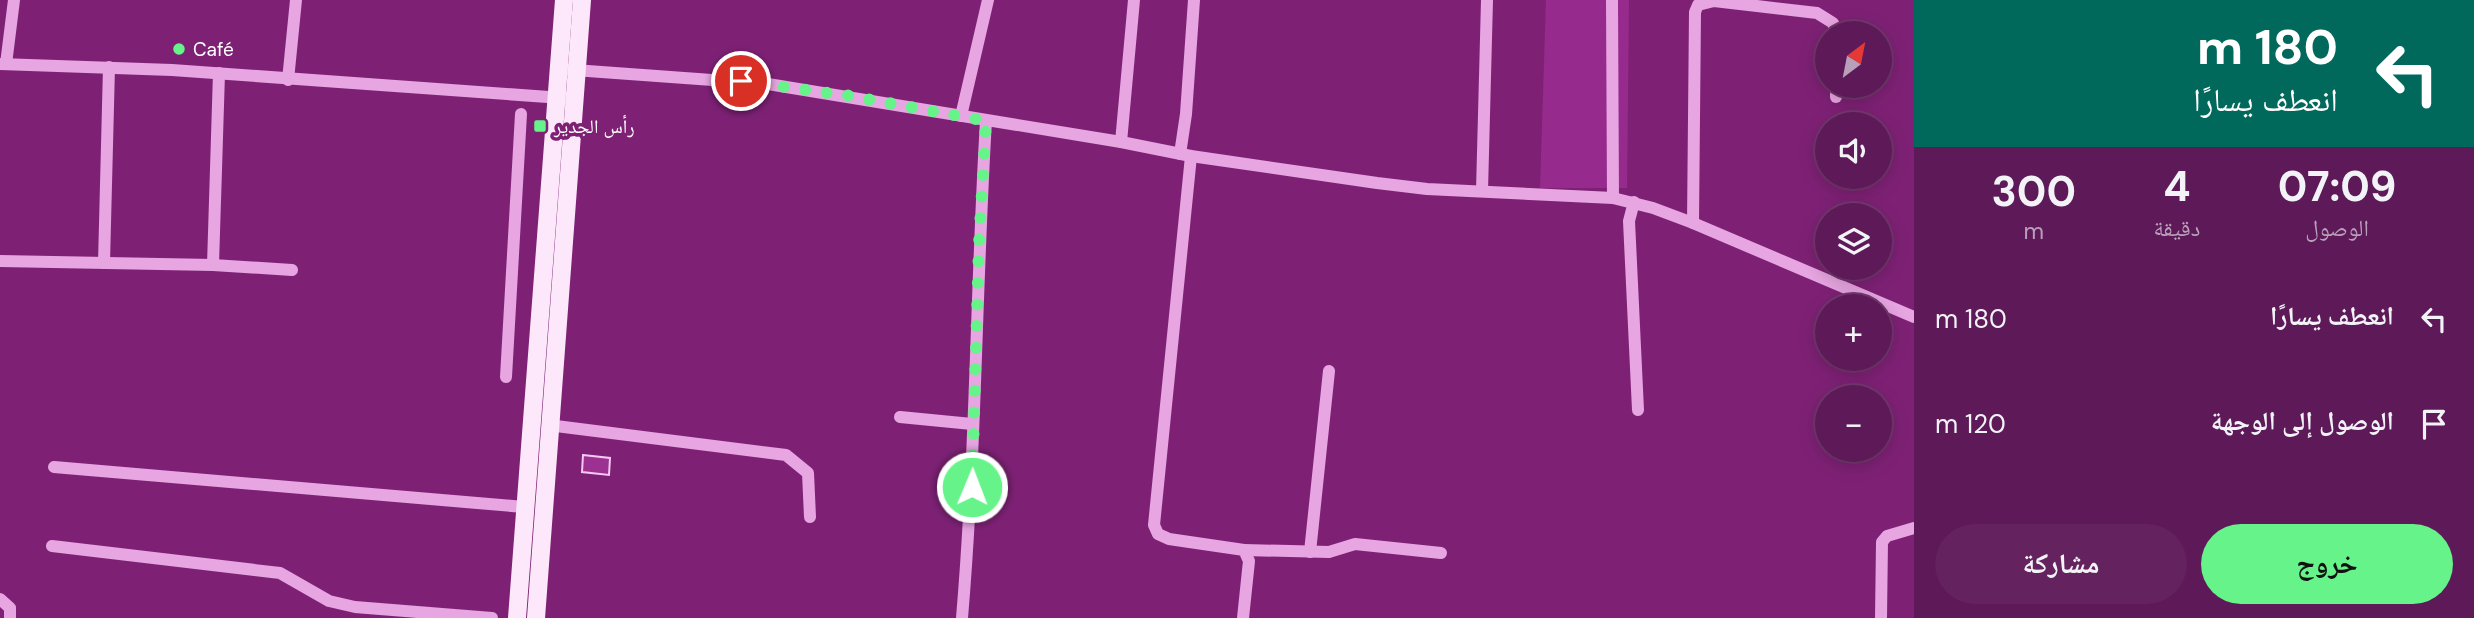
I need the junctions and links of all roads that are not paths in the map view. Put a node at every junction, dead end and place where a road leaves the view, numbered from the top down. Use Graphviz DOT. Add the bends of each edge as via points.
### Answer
graph roads {
  1 [pos="14,0"];
  2 [pos="296,0"];
  3 [pos="564,0"];
  4 [pos="582,0"];
  5 [pos="988,0"];
  6 [pos="1134,0"];
  7 [pos="1194,0"];
  8 [pos="1487,0"];
  9 [pos="1612,0"];
  10 [pos="1830,21"];
  11 [pos="3,64"];
  12 [pos="109,67"];
  13 [pos="568,69"];
  14 [pos="219,73"];
  15 [pos="288,80"];
  16 [pos="567,99"];
  17 [pos="521,114"];
  18 [pos="961,116"];
  19 [pos="986,121"];
  20 [pos="1121,142"];
  21 [pos="1185,155"];
  22 [pos="1482,191"];
  23 [pos="1613,198"];
  24 [pos="1634,202"];
  25 [pos="1693,223"];
  26 [pos="0,261"];
  27 [pos="104,263"];
  28 [pos="213,265"];
  29 [pos="292,270"];
  30 [pos="1914,317"];
  31 [pos="1329,371"];
  32 [pos="506,376"];
  33 [pos="1638,410"];
  34 [pos="900,417"];
  35 [pos="972,424"];
  36 [pos="548,425"];
  37 [pos="54,467"];
  38 [pos="524,507"];
  39 [pos="810,517"];
  40 [pos="1914,528"];
  41 [pos="52,546"];
  42 [pos="1244,550"];
  43 [pos="1310,552"];
  44 [pos="1441,553"];
  45 [pos="0,599"];
  46 [pos="10,618"];
  47 [pos="492,618"];
  48 [pos="517,618"];
  49 [pos="536,618"];
  50 [pos="962,618"];
  51 [pos="1243,618"];
  52 [pos="1881,618"];
  1 -- 11 [label="street"];
  2 -- 15 [label="street"];
  3 -- 13 [label="main road"];
  4 -- 13 [label="main road"];
  5 -- 18 [label="street"];
  6 -- 20 [label="street"];
  7 -- 21 [label="street"];
  8 -- 22 [label="street"];
  9 -- 23 [label="street"];
  10 -- 25 [label="street" via="1817,13 1714,1 1698,5"];
  11 -- 12 [label="street"];
  12 -- 14 [label="street"];
  12 -- 27 [label="street"];
  13 -- 16 [label="main road"];
  13 -- 18 [label="street" via="768,83"];
  14 -- 15 [label="street"];
  14 -- 28 [label="street"];
  15 -- 16 [label="street"];
  16 -- 36 [label="main road"];
  16 -- 38 [label="main road"];
  17 -- 32 [label="street"];
  18 -- 19 [label="street"];
  19 -- 20 [label="street"];
  19 -- 35 [label="street"];
  20 -- 21 [label="street"];
  21 -- 22 [label="street" via="1377,183"];
  21 -- 42 [label="street" via="1154,525 1158,534 1169,539"];
  22 -- 23 [label="street"];
  23 -- 24 [label="street"];
  24 -- 25 [label="street"];
  24 -- 33 [label="street" via="1629,221"];
  25 -- 30 [label="street"];
  26 -- 27 [label="street"];
  27 -- 28 [label="street"];
  28 -- 29 [label="street"];
  31 -- 43 [label="street"];
  34 -- 35 [label="street"];
  35 -- 50 [label="street"];
  36 -- 39 [label="street" via="786,455 808,473"];
  36 -- 49 [label="main road"];
  37 -- 38 [label="street"];
  38 -- 48 [label="main road"];
  40 -- 52 [label="street" via="1882,542"];
  41 -- 47 [label="street" via="280,573 330,601 355,607"];
  42 -- 43 [label="street"];
  42 -- 51 [label="street" via="1249,561"];
  43 -- 44 [label="street" via="1355,544"];
  45 -- 46 [label="street" via="10,608"];
}
